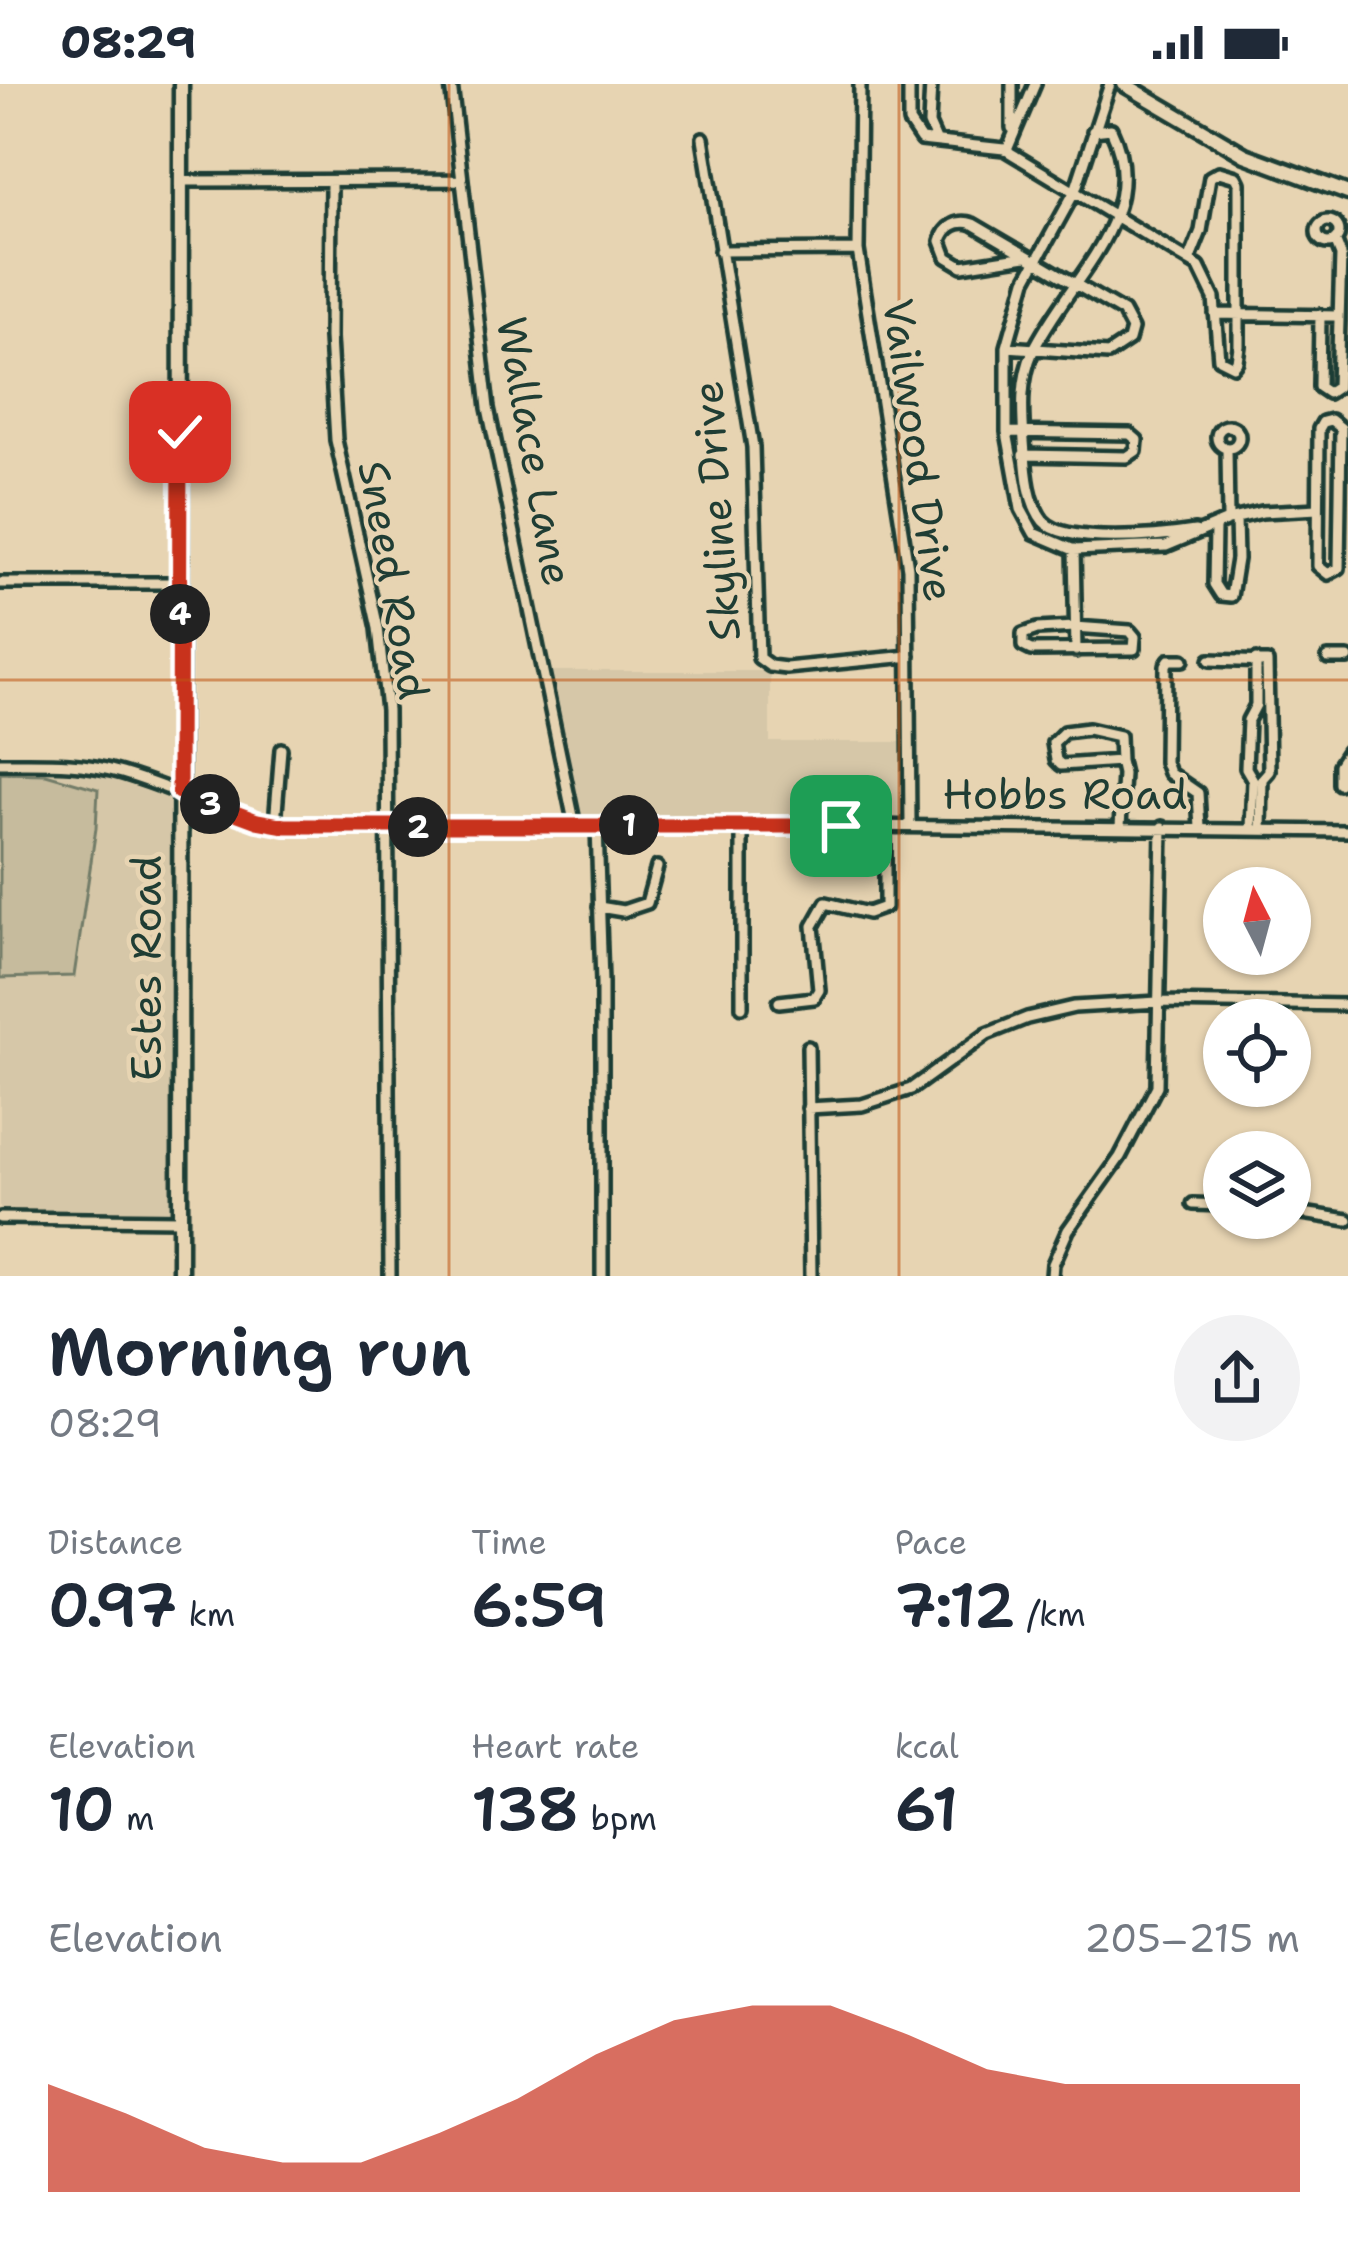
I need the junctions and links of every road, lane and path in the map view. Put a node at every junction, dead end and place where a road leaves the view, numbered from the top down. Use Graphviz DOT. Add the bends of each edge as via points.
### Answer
graph roads {
  1 [pos="181,84"];
  2 [pos="451,84"];
  3 [pos="860,84"];
  4 [pos="909,84"];
  5 [pos="931,84"];
  6 [pos="1012,84"];
  7 [pos="1035,84"];
  8 [pos="1110,84"];
  9 [pos="1124,84"];
  10 [pos="1104,99"];
  11 [pos="928,124"];
  12 [pos="911,128"];
  13 [pos="1111,129"];
  14 [pos="1093,131"];
  15 [pos="1012,134"];
  16 [pos="703,138"];
  17 [pos="936,140"];
  18 [pos="1007,151"];
  19 [pos="460,180"];
  20 [pos="181,181"];
  21 [pos="331,183"];
  22 [pos="1075,191"];
  23 [pos="1348,193"];
  24 [pos="1117,214"];
  25 [pos="1335,240"];
  26 [pos="858,250"];
  27 [pos="720,251"];
  28 [pos="1030,259"];
  29 [pos="1189,261"];
  30 [pos="1075,284"];
  31 [pos="1215,314"];
  32 [pos="1238,314"];
  33 [pos="1320,315"];
  34 [pos="1339,316"];
  35 [pos="1007,346"];
  36 [pos="1033,351"];
  37 [pos="1006,432"];
  38 [pos="1023,432"];
  39 [pos="1227,448"];
  40 [pos="1025,454"];
  41 [pos="1012,455"];
  42 [pos="1318,509"];
  43 [pos="1232,519"];
  44 [pos="1215,528"];
  45 [pos="1074,536"];
  46 [pos="1074,550"];
  47 [pos="0,583"];
  48 [pos="180,583"];
  49 [pos="1075,627"];
  50 [pos="1076,651"];
  51 [pos="909,656"];
  52 [pos="1328,658"];
  53 [pos="1348,658"];
  54 [pos="1183,660"];
  55 [pos="1210,660"];
  56 [pos="1259,709"];
  57 [pos="280,749"];
  58 [pos="1348,751"];
  59 [pos="1120,761"];
  60 [pos="0,763"];
  61 [pos="1257,780"];
  62 [pos="1339,784"];
  63 [pos="179,792"];
  64 [pos="275,824"];
  65 [pos="742,825"];
  66 [pos="575,826"];
  67 [pos="597,826"];
  68 [pos="885,826"];
  69 [pos="910,826"];
  70 [pos="389,827"];
  71 [pos="1120,827"];
  72 [pos="1162,827"];
  73 [pos="1200,828"];
  74 [pos="1256,829"];
  75 [pos="1348,830"];
  76 [pos="657,868"];
  77 [pos="599,907"];
  78 [pos="779,1002"];
  79 [pos="1158,1002"];
  80 [pos="1348,1005"];
  81 [pos="742,1007"];
  82 [pos="808,1047"];
  83 [pos="808,1108"];
  84 [pos="1193,1204"];
  85 [pos="1203,1204"];
  86 [pos="1311,1214"];
  87 [pos="0,1218"];
  88 [pos="180,1220"];
  89 [pos="1348,1220"];
  90 [pos="180,1276"];
  91 [pos="390,1276"];
  92 [pos="602,1276"];
  93 [pos="811,1276"];
  94 [pos="1052,1276"];
  1 -- 20 [label="main road, Estes Road"];
  2 -- 19 [label="street, Wallace Lane"];
  3 -- 26 [label="street, Vailwood Drive"];
  4 -- 12 [label="street"];
  5 -- 11 [label="street"];
  6 -- 15 [label="street"];
  7 -- 15 [label="street"];
  8 -- 10 [label="street"];
  9 -- 23 [label="main road" via="1245,155"];
  10 -- 13 [label="street"];
  10 -- 14 [label="street"];
  11 -- 12 [label="street"];
  11 -- 17 [label="street"];
  12 -- 17 [label="street" via="921,140"];
  13 -- 14 [label="street"];
  13 -- 24 [label="street" via="1124,167"];
  14 -- 22 [label="street"];
  15 -- 18 [label="street"];
  16 -- 27 [label="street, Skyline Drive"];
  17 -- 18 [label="street"];
  18 -- 22 [label="street"];
  19 -- 21 [label="street"];
  19 -- 66 [label="street, Wallace Lane" via="488,408"];
  20 -- 21 [label="street"];
  20 -- 48 [label="main road, Estes Road"];
  21 -- 70 [label="street, Sneed Road" via="332,406 383,653"];
  22 -- 24 [label="street"];
  22 -- 28 [label="street"];
  24 -- 29 [label="street"];
  24 -- 30 [label="street"];
  25 -- 34 [label="street"];
  26 -- 27 [label="street"];
  26 -- 51 [label="street, Vailwood Drive" via="908,568"];
  27 -- 51 [label="street, Skyline Drive" via="753,447 759,658 786,668"];
  28 -- 28 [label="street" via="968,222 951,226 941,241 946,257 962,266"];
  28 -- 30 [label="street"];
  28 -- 35 [label="street"];
  29 -- 31 [label="street" via="1214,298"];
  29 -- 32 [label="street" via="1210,177 1236,177"];
  30 -- 36 [label="street"];
  30 -- 36 [label="street" via="1123,312 1132,322 1130,340 1108,354"];
  31 -- 32 [label="street"];
  31 -- 32 [label="street" via="1219,359 1233,366"];
  32 -- 33 [label="street"];
  33 -- 34 [label="street"];
  33 -- 34 [label="street" via="1319,387 1328,394 1337,387"];
  35 -- 36 [label="street"];
  35 -- 37 [label="street"];
  36 -- 38 [label="street" via="1023,379"];
  37 -- 38 [label="street"];
  37 -- 41 [label="street"];
  38 -- 40 [label="street"];
  38 -- 40 [label="street" via="1137,440 1126,457"];
  39 -- 43 [label="street"];
  40 -- 41 [label="street"];
  40 -- 45 [label="street" via="1034,507 1046,526"];
  41 -- 46 [label="street" via="1034,533"];
  42 -- 42 [label="street" via="1318,566 1328,574 1340,568 1341,428 1331,420 1319,428"];
  42 -- 43 [label="street"];
  43 -- 44 [label="street"];
  43 -- 44 [label="street" via="1231,596 1214,584"];
  44 -- 45 [label="street"];
  44 -- 46 [label="street" via="1166,546"];
  45 -- 46 [label="street"];
  46 -- 49 [label="street"];
  47 -- 48 [label="street"];
  48 -- 63 [label="main road, Estes Road"];
  49 -- 50 [label="street"];
  49 -- 50 [label="street" via="1029,630 1022,640 1031,650"];
  49 -- 50 [label="street" via="1123,628 1136,643 1122,651"];
  51 -- 69 [label="street, Vailwood Drive"];
  52 -- 53 [label="street"];
  54 -- 73 [label="street" via="1166,665 1165,762 1198,794"];
  55 -- 56 [label="street" via="1260,660"];
  56 -- 61 [label="street" via="1248,720 1246,768"];
  56 -- 61 [label="street" via="1271,716 1269,771"];
  57 -- 64 [label="street"];
  58 -- 62 [label="street"];
  59 -- 59 [label="street" via="1061,765 1053,743 1064,732 1110,731 1119,736"];
  59 -- 71 [label="street"];
  60 -- 63 [label="street, Hobbs Road" via="91,765"];
  61 -- 74 [label="street"];
  63 -- 64 [label="street, Hobbs Road"];
  63 -- 88 [label="main road, Estes Road"];
  64 -- 70 [label="street, Hobbs Road"];
  65 -- 67 [label="street, Hobbs Road"];
  65 -- 68 [label="street, Hobbs Road"];
  65 -- 81 [label="street"];
  66 -- 67 [label="street, Hobbs Road"];
  66 -- 70 [label="street, Hobbs Road"];
  67 -- 77 [label="street"];
  68 -- 69 [label="street, Hobbs Road"];
  68 -- 78 [label="street" via="885,907 868,913 826,903 813,926 820,990"];
  69 -- 71 [label="street, Hobbs Road"];
  70 -- 91 [label="street, Sneed Road"];
  71 -- 72 [label="street, Hobbs Road"];
  72 -- 73 [label="street, Hobbs Road"];
  72 -- 79 [label="street"];
  73 -- 74 [label="street, Hobbs Road"];
  74 -- 75 [label="street, Hobbs Road"];
  76 -- 77 [label="street" via="647,903"];
  77 -- 92 [label="street"];
  79 -- 80 [label="street"];
  79 -- 83 [label="street" via="1074,1006 1027,1018 987,1034 911,1089 862,1105"];
  79 -- 94 [label="street" via="1157,1086 1068,1230"];
  82 -- 83 [label="street"];
  83 -- 93 [label="street"];
  84 -- 85 [label="street"];
  86 -- 89 [label="street"];
  87 -- 88 [label="street"];
  88 -- 90 [label="main road, Estes Road"];
}
